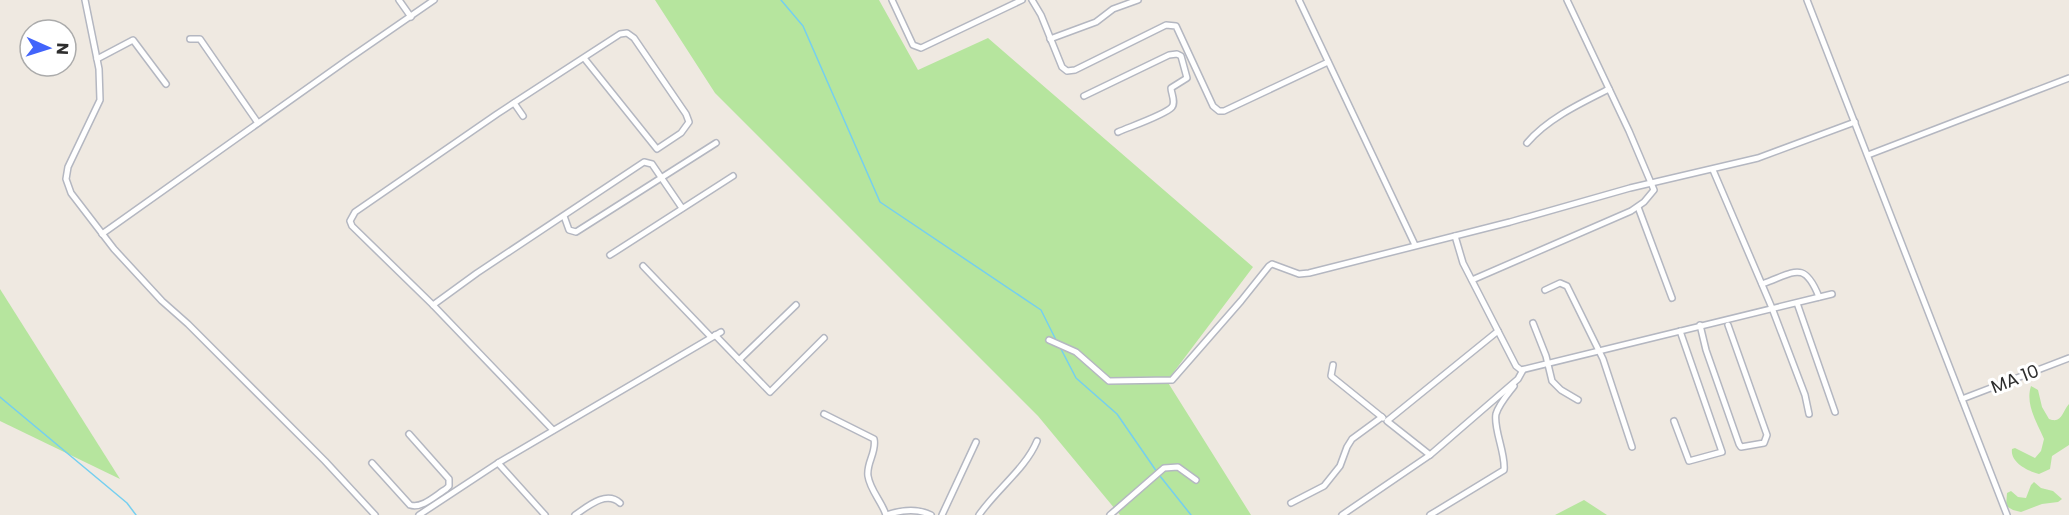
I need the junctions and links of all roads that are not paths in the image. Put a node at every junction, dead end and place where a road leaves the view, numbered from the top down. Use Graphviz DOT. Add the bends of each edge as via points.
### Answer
graph roads {
  1 [pos="85,0"];
  2 [pos="399,0"];
  3 [pos="434,0"];
  4 [pos="892,0"];
  5 [pos="1022,0"];
  6 [pos="1032,0"];
  7 [pos="1138,0"];
  8 [pos="1299,0"];
  9 [pos="1567,0"];
  10 [pos="1807,0"];
  11 [pos="411,17"];
  12 [pos="190,39"];
  13 [pos="1050,39"];
  14 [pos="584,58"];
  15 [pos="97,59"];
  16 [pos="1328,62"];
  17 [pos="1198,71"];
  18 [pos="1187,78"];
  19 [pos="2069,78"];
  20 [pos="166,84"];
  21 [pos="1609,89"];
  22 [pos="1084,96"];
  23 [pos="514,103"];
  24 [pos="523,116"];
  25 [pos="1855,122"];
  26 [pos="258,123"];
  27 [pos="1118,132"];
  28 [pos="716,143"];
  29 [pos="1527,143"];
  30 [pos="1868,156"];
  31 [pos="1713,170"];
  32 [pos="733,176"];
  33 [pos="661,178"];
  34 [pos="1652,183"];
  35 [pos="1638,207"];
  36 [pos="682,208"];
  37 [pos="564,216"];
  38 [pos="102,234"];
  39 [pos="1455,236"];
  40 [pos="1415,245"];
  41 [pos="610,255"];
  42 [pos="643,266"];
  43 [pos="1472,280"];
  44 [pos="1762,284"];
  45 [pos="1545,290"];
  46 [pos="1832,294"];
  47 [pos="1819,297"];
  48 [pos="1672,298"];
  49 [pos="1797,303"];
  50 [pos="433,305"];
  51 [pos="796,305"];
  52 [pos="1772,308"];
  53 [pos="1533,323"];
  54 [pos="1700,325"];
  55 [pos="1728,325"];
  56 [pos="1680,330"];
  57 [pos="1498,331"];
  58 [pos="722,332"];
  59 [pos="713,336"];
  60 [pos="824,338"];
  61 [pos="1049,340"];
  62 [pos="1599,351"];
  63 [pos="2069,358"];
  64 [pos="739,360"];
  65 [pos="1548,364"];
  66 [pos="1333,365"];
  67 [pos="1523,370"];
  68 [pos="1518,379"];
  69 [pos="1962,399"];
  70 [pos="1578,400"];
  71 [pos="1835,412"];
  72 [pos="824,414"];
  73 [pos="1809,414"];
  74 [pos="1385,419"];
  75 [pos="1674,421"];
  76 [pos="553,430"];
  77 [pos="409,434"];
  78 [pos="1036,441"];
  79 [pos="976,442"];
  80 [pos="1632,447"];
  81 [pos="1430,455"];
  82 [pos="372,463"];
  83 [pos="498,463"];
  84 [pos="1196,480"];
  85 [pos="434,496"];
  86 [pos="439,502"];
  87 [pos="620,502"];
  88 [pos="1291,503"];
  89 [pos="375,515"];
  90 [pos="419,515"];
  91 [pos="545,515"];
  92 [pos="575,515"];
  93 [pos="886,515"];
  94 [pos="931,515"];
  95 [pos="942,515"];
  96 [pos="979,515"];
  97 [pos="1110,515"];
  98 [pos="1342,515"];
  99 [pos="1430,515"];
  100 [pos="2007,515"];
  1 -- 15 [label="street"];
  2 -- 11 [label="street"];
  3 -- 11 [label="street"];
  4 -- 5 [label="street" via="913,45 921,48"];
  6 -- 13 [label="street"];
  7 -- 13 [label="street" via="1113,9 1096,22"];
  8 -- 16 [label="street"];
  9 -- 21 [label="street"];
  10 -- 25 [label="street"];
  11 -- 26 [label="street"];
  12 -- 26 [label="street" via="200,39"];
  13 -- 17 [label="street" via="1062,67 1068,71 1173,24"];
  14 -- 14 [label="street" via="620,34 633,36 686,114 686,128 657,149"];
  14 -- 23 [label="street"];
  15 -- 20 [label="street" via="133,40"];
  15 -- 38 [label="street" via="100,99 70,160 66,180 71,193"];
  16 -- 17 [label="street" via="1222,111 1214,107"];
  16 -- 40 [label="street"];
  17 -- 18 [label="street"];
  18 -- 22 [label="street" via="1181,56 1169,55"];
  18 -- 27 [label="street" via="1171,88 1172,107"];
  19 -- 30 [label="street"];
  21 -- 29 [label="street" via="1573,107"];
  21 -- 34 [label="street"];
  23 -- 24 [label="street"];
  23 -- 50 [label="street" via="351,217 352,226"];
  25 -- 30 [label="street"];
  25 -- 31 [label="street" via="1758,158"];
  26 -- 38 [label="street"];
  28 -- 33 [label="street"];
  30 -- 69 [label="street"];
  31 -- 34 [label="street"];
  31 -- 44 [label="street"];
  32 -- 36 [label="street"];
  33 -- 36 [label="street"];
  33 -- 37 [label="street" via="651,163 644,162"];
  33 -- 37 [label="street" via="576,232 568,230"];
  34 -- 35 [label="street" via="1652,193"];
  34 -- 39 [label="street"];
  35 -- 43 [label="street"];
  35 -- 48 [label="street"];
  36 -- 41 [label="street"];
  37 -- 50 [label="street"];
  38 -- 89 [label="street" via="162,301"];
  39 -- 40 [label="street"];
  39 -- 43 [label="street"];
  40 -- 61 [label="street" via="1309,273 1299,274 1276,264 1269,266 1172,380 1109,381 1076,352"];
  42 -- 59 [label="street"];
  43 -- 57 [label="street"];
  44 -- 47 [label="street" via="1799,272 1807,274"];
  44 -- 52 [label="street"];
  45 -- 62 [label="street" via="1560,283 1567,285"];
  46 -- 47 [label="street"];
  47 -- 49 [label="street"];
  49 -- 52 [label="street"];
  49 -- 71 [label="street"];
  50 -- 76 [label="street"];
  51 -- 64 [label="street"];
  52 -- 54 [label="street"];
  52 -- 73 [label="street"];
  53 -- 65 [label="street"];
  54 -- 55 [label="street" via="1739,444 1745,448 1764,443 1767,435"];
  54 -- 56 [label="street"];
  56 -- 62 [label="street"];
  56 -- 75 [label="street" via="1722,452 1689,461"];
  57 -- 67 [label="street" via="1517,368"];
  57 -- 74 [label="street"];
  58 -- 59 [label="street"];
  59 -- 64 [label="street"];
  59 -- 76 [label="street"];
  60 -- 64 [label="street" via="770,392"];
  62 -- 65 [label="street"];
  62 -- 80 [label="street"];
  63 -- 69 [label="street, MA 10"];
  65 -- 67 [label="street"];
  65 -- 70 [label="street" via="1554,384"];
  66 -- 74 [label="street" via="1330,375"];
  67 -- 68 [label="street"];
  68 -- 81 [label="street"];
  68 -- 99 [label="street" via="1496,413 1504,470"];
  69 -- 100 [label="street"];
  72 -- 93 [label="street" via="874,439 868,476"];
  74 -- 81 [label="street"];
  74 -- 88 [label="street" via="1352,439 1340,466 1324,486"];
  76 -- 83 [label="street"];
  77 -- 85 [label="street" via="449,479 449,486"];
  78 -- 96 [label="street" via="1024,462"];
  79 -- 95 [label="street"];
  81 -- 98 [label="street"];
  82 -- 85 [label="street" via="410,505 421,505"];
  83 -- 86 [label="street"];
  83 -- 91 [label="street"];
  84 -- 97 [label="street" via="1178,467 1164,468"];
  85 -- 86 [label="street"];
  86 -- 90 [label="street"];
  87 -- 92 [label="street" via="604,498"];
  93 -- 94 [label="street" via="913,510"];
}
